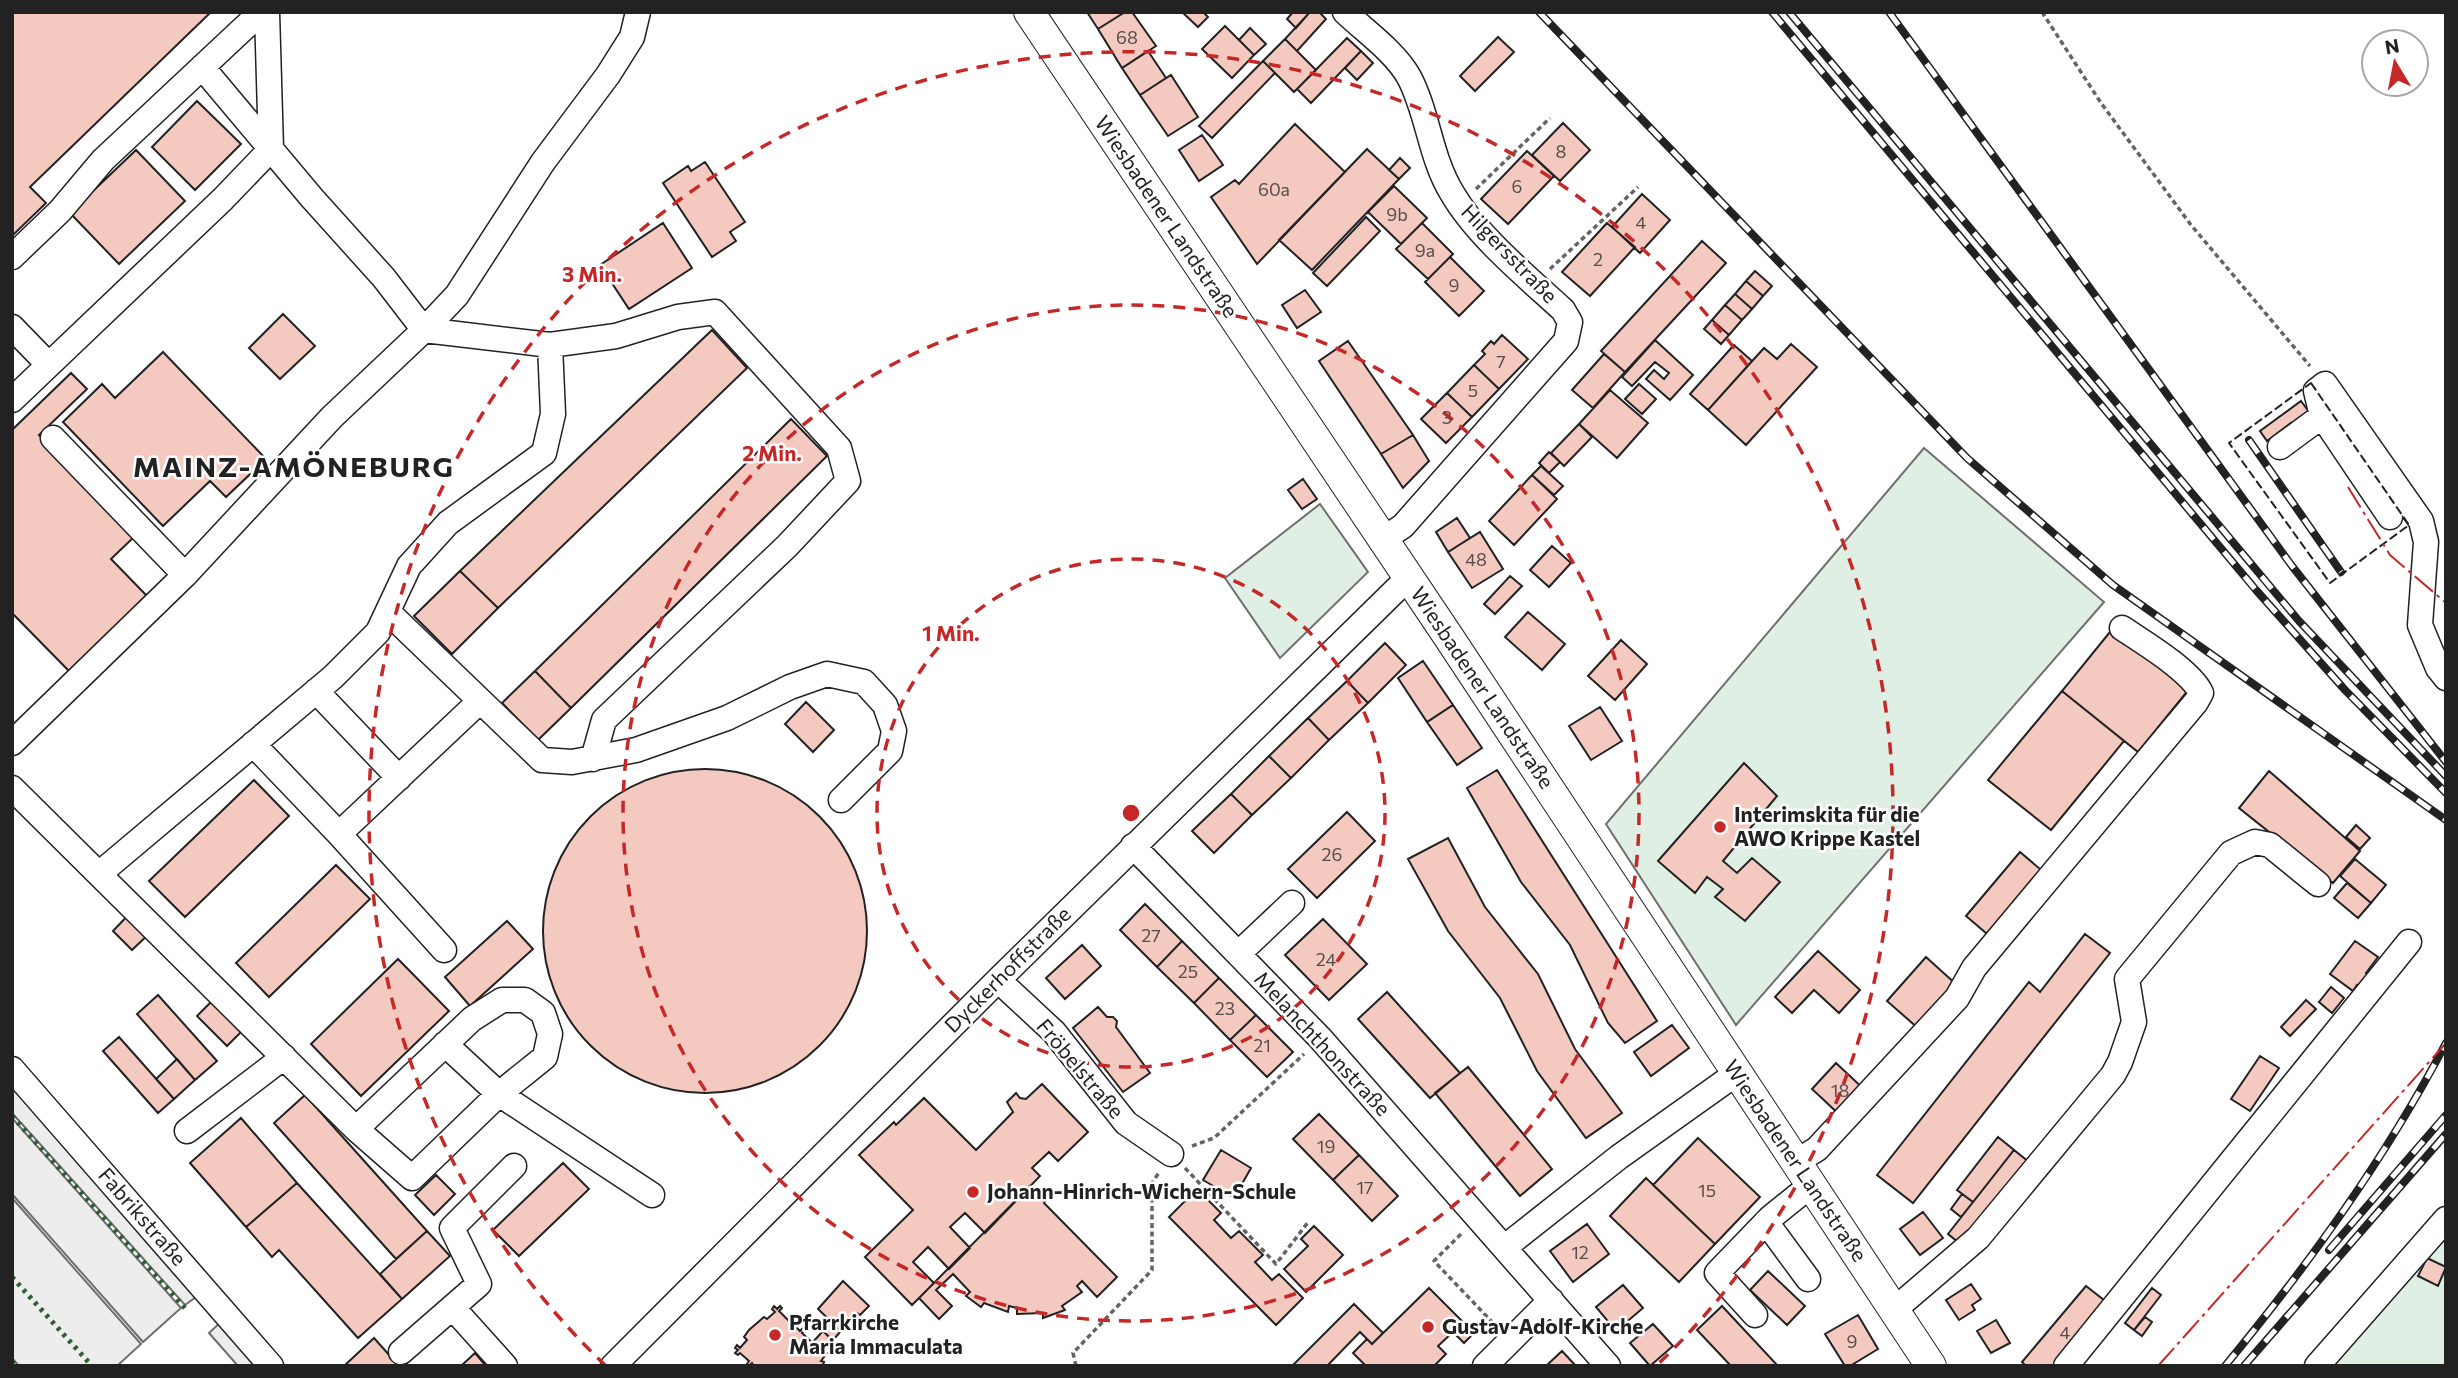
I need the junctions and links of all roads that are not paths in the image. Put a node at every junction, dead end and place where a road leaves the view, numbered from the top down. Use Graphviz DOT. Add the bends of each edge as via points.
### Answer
graph roads {
  1 [pos="261,12"];
  2 [pos="267,12"];
  3 [pos="638,12"];
  4 [pos="1029,12"];
  5 [pos="1345,12"];
  6 [pos="202,67"];
  7 [pos="271,149"];
  8 [pos="12,257"];
  9 [pos="12,327"];
  10 [pos="424,330"];
  11 [pos="550,345"];
  12 [pos="48,364"];
  13 [pos="12,400"];
  14 [pos="2322,416"];
  15 [pos="53,438"];
  16 [pos="2280,447"];
  17 [pos="2390,517"];
  18 [pos="1382,540"];
  19 [pos="185,575"];
  20 [pos="1408,578"];
  21 [pos="388,612"];
  22 [pos="2122,628"];
  23 [pos="2446,678"];
  24 [pos="316,691"];
  25 [pos="480,701"];
  26 [pos="12,743"];
  27 [pos="253,744"];
  28 [pos="593,758"];
  29 [pos="399,778"];
  30 [pos="12,788"];
  31 [pos="841,800"];
  32 [pos="339,834"];
  33 [pos="1133,846"];
  34 [pos="99,874"];
  35 [pos="2318,884"];
  36 [pos="1292,903"];
  37 [pos="2409,942"];
  38 [pos="444,950"];
  39 [pos="1238,954"];
  40 [pos="998,980"];
  41 [pos="445,1044"];
  42 [pos="284,1057"];
  43 [pos="12,1069"];
  44 [pos="1737,1073"];
  45 [pos="499,1094"];
  46 [pos="356,1129"];
  47 [pos="187,1131"];
  48 [pos="1171,1154"];
  49 [pos="514,1166"];
  50 [pos="1804,1173"];
  51 [pos="652,1195"];
  52 [pos="2446,1219"];
  53 [pos="1766,1222"];
  54 [pos="1505,1247"];
  55 [pos="1808,1279"];
  56 [pos="1551,1300"];
  57 [pos="453,1308"];
  58 [pos="1894,1310"];
  59 [pos="1755,1315"];
  60 [pos="401,1352"];
  61 [pos="271,1366"];
  62 [pos="505,1366"];
  63 [pos="612,1366"];
  64 [pos="1485,1366"];
  65 [pos="1608,1366"];
  66 [pos="1931,1366"];
  67 [pos="2066,1366"];
  68 [pos="2317,1366"];
  1 -- 6 [label="street"];
  2 -- 7 [label="street"];
  3 -- 10 [label="street" via="632,37 608,75 544,162 457,295"];
  4 -- 18 [label="main road, Wiesbadener Landstraße"];
  5 -- 18 [label="street, Hilgersstraße" via="1410,79 1442,173 1460,205 1570,322 1566,341 1404,526"];
  6 -- 7 [label="street"];
  6 -- 8 [label="street" via="103,160 60,211"];
  7 -- 10 [label="street"];
  7 -- 12 [label="street"];
  9 -- 12 [label="street"];
  10 -- 11 [label="street"];
  10 -- 19 [label="street" via="332,417"];
  11 -- 21 [label="street" via="554,414 544,453 448,523 409,566"];
  11 -- 28 [label="street" via="616,336 678,317 715,312 839,447 848,481 787,546 604,720"];
  12 -- 13 [label="street"];
  14 -- 16 [label="street"];
  14 -- 17 [label="street"];
  14 -- 23 [label="street" via="2316,391 2325,384 2421,521 2426,542 2420,625"];
  15 -- 19 [label="street"];
  18 -- 20 [label="main road, Wiesbadener Landstraße"];
  19 -- 26 [label="street"];
  20 -- 33 [label="street, Dyckerhoffstraße"];
  20 -- 44 [label="main road, Wiesbadener Landstraße"];
  21 -- 24 [label="street" via="378,632"];
  21 -- 25 [label="street"];
  22 -- 50 [label="street" via="2198,685 2201,693 2196,702 1974,968 1957,998 1817,1149"];
  24 -- 27 [label="street"];
  24 -- 29 [label="street"];
  25 -- 28 [label="street" via="542,760"];
  25 -- 29 [label="street"];
  27 -- 32 [label="street"];
  27 -- 34 [label="street"];
  28 -- 31 [label="street" via="636,750 727,718 827,674 864,682 885,705 894,731 890,751"];
  29 -- 32 [label="street"];
  30 -- 34 [label="street"];
  32 -- 38 [label="street"];
  33 -- 39 [label="street, Melanchthonstraße"];
  33 -- 40 [label="street, Dyckerhoffstraße"];
  34 -- 42 [label="street"];
  35 -- 58 [label="street" via="2270,845 2255,842 2231,853 2127,979 2134,1022 2113,1075 1978,1238"];
  36 -- 39 [label="street"];
  37 -- 67 [label="street"];
  39 -- 54 [label="street, Melanchthonstraße" via="1320,1038"];
  40 -- 48 [label="street, Fröbelstraße" via="1054,1032 1125,1124"];
  40 -- 63 [label="street, Dyckerhoffstraße"];
  41 -- 45 [label="street"];
  41 -- 45 [label="street" via="502,1000 526,1000 543,1013 550,1034 545,1057"];
  41 -- 46 [label="street"];
  42 -- 46 [label="street"];
  42 -- 47 [label="street"];
  43 -- 61 [label="street, Fabrikstraße"];
  44 -- 50 [label="main road, Wiesbadener Landstraße"];
  44 -- 54 [label="street" via="1619,1157"];
  45 -- 46 [label="street" via="412,1178"];
  45 -- 51 [label="street"];
  49 -- 57 [label="street" via="452,1228 479,1284"];
  50 -- 53 [label="street"];
  50 -- 58 [label="main road, Wiesbadener Landstraße"];
  52 -- 68 [label="street"];
  53 -- 55 [label="street"];
  53 -- 59 [label="street" via="1717,1273"];
  54 -- 56 [label="street, Melanchthonstraße"];
  56 -- 64 [label="street"];
  56 -- 65 [label="street, Melanchthonstraße"];
  57 -- 60 [label="street"];
  57 -- 62 [label="street"];
  58 -- 66 [label="main road, Wiesbadener Landstraße"];
}
